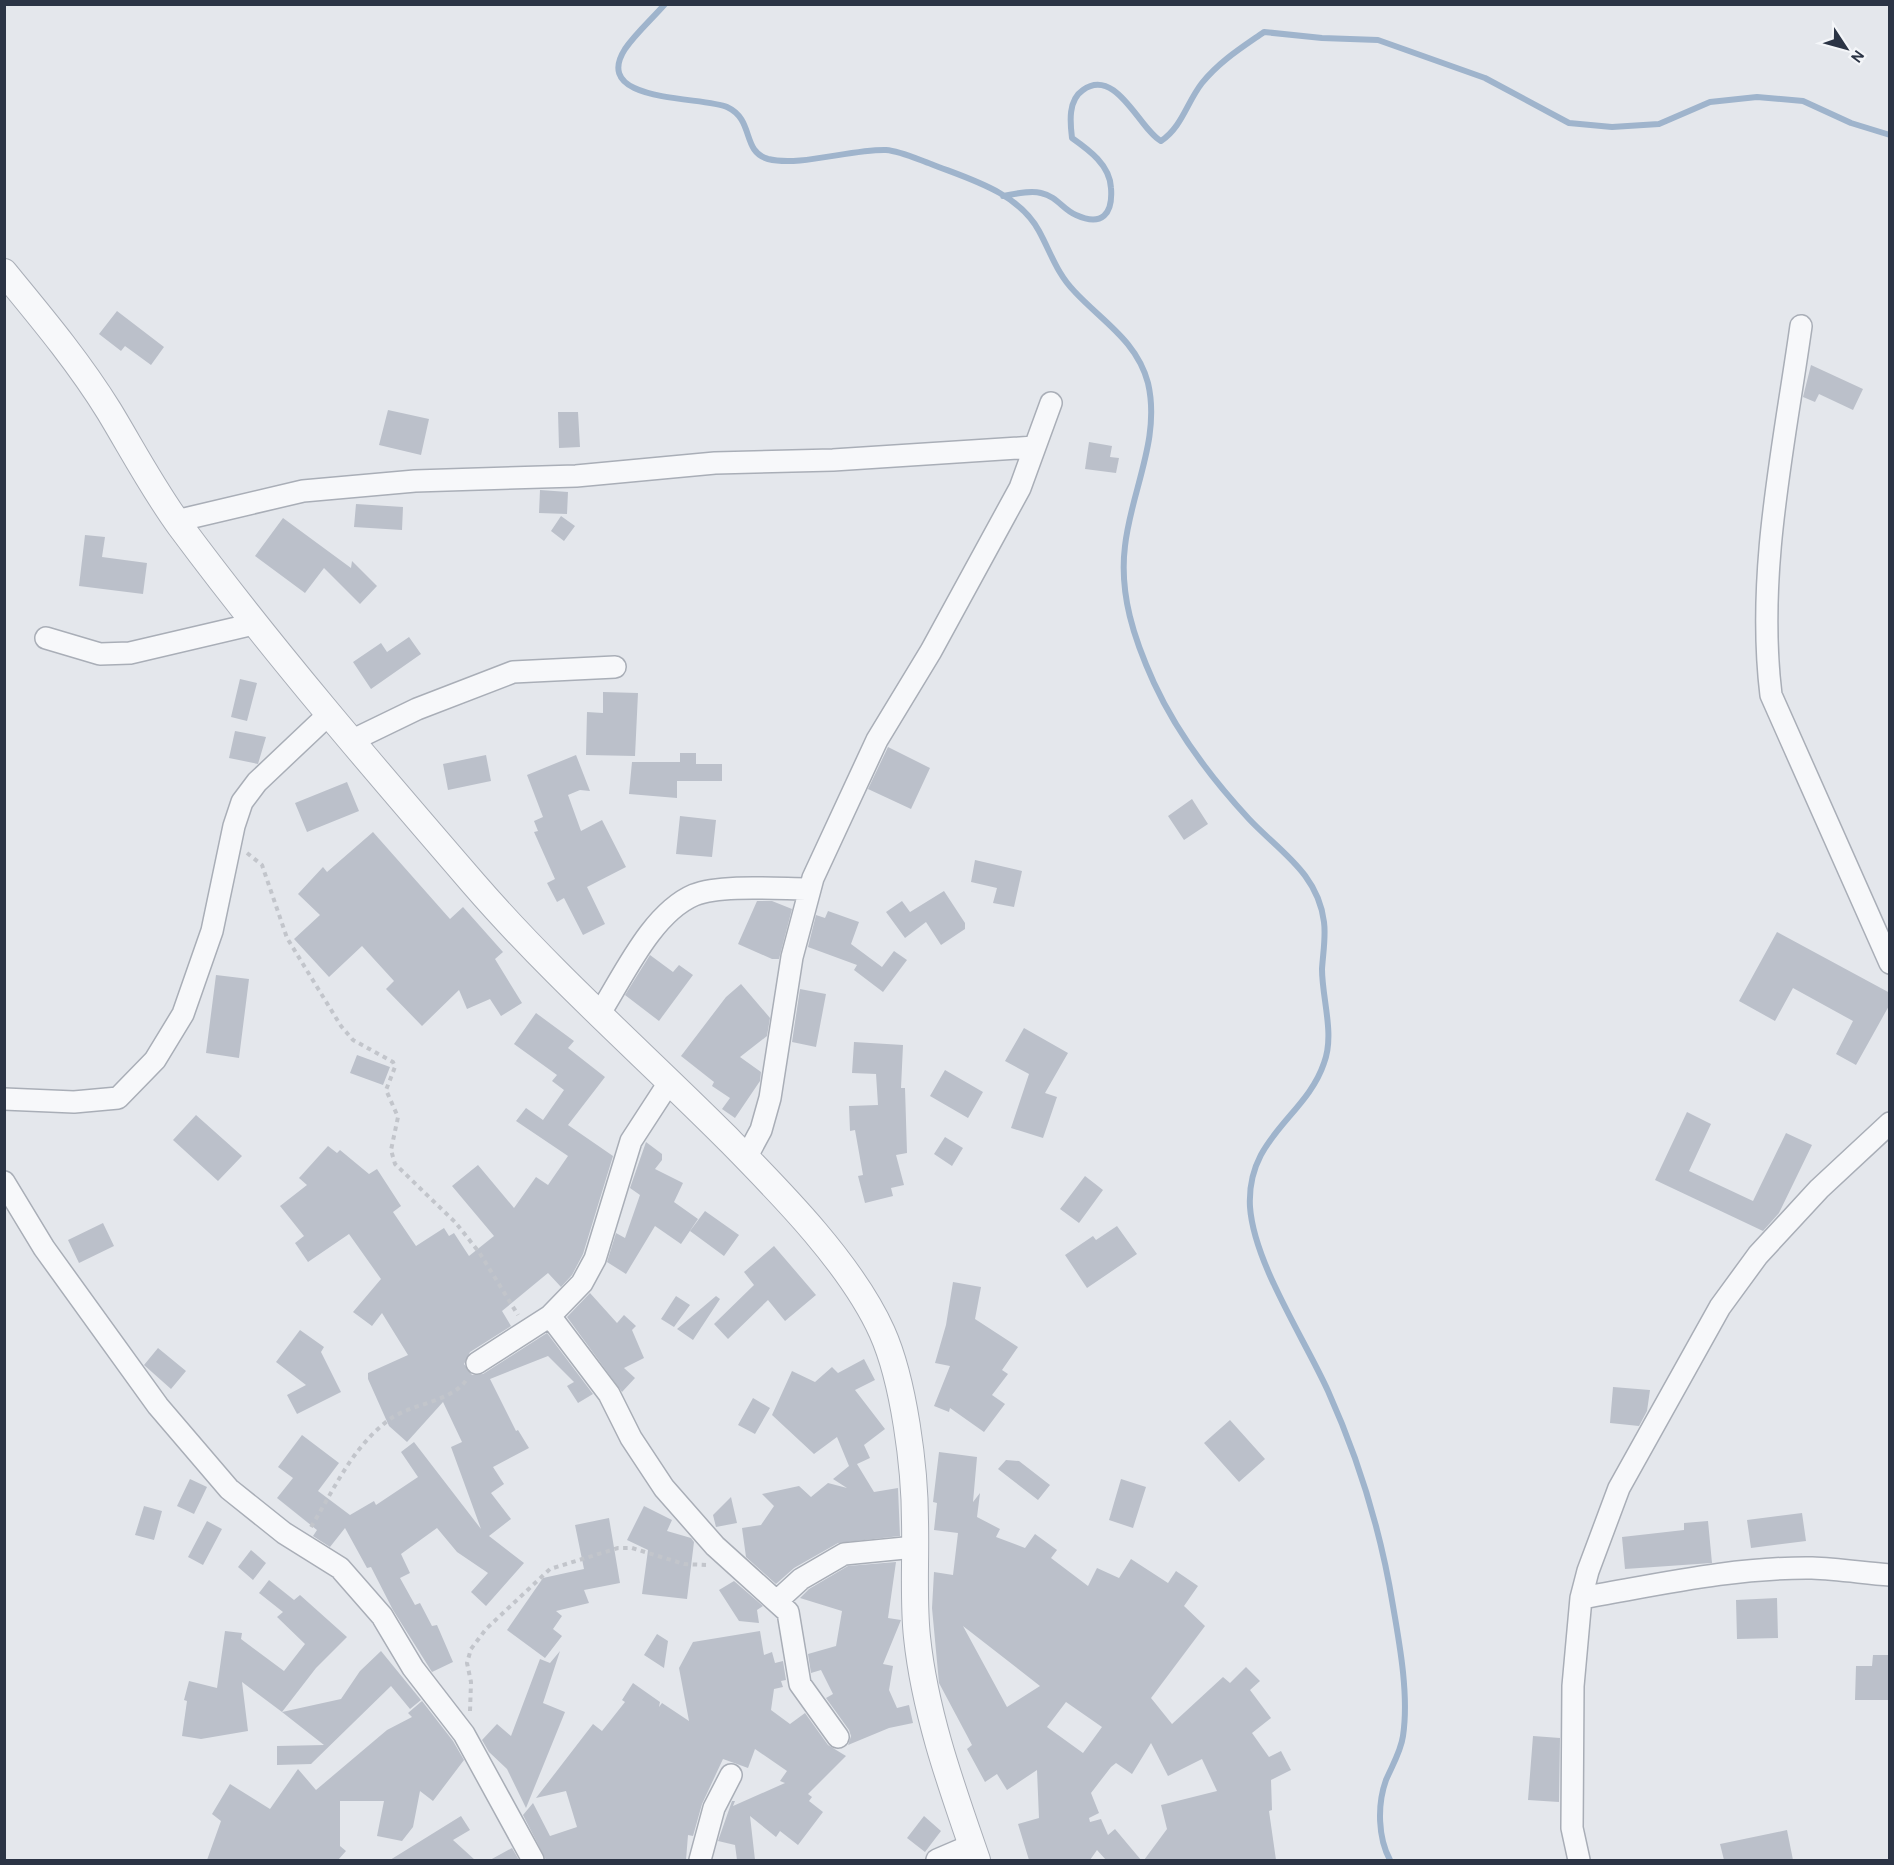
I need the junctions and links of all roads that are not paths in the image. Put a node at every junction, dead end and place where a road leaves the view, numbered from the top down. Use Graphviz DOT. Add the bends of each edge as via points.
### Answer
graph roads {
  1 [pos="4,272"];
  2 [pos="1801,326"];
  3 [pos="1051,403"];
  4 [pos="1034,447"];
  5 [pos="176,521"];
  6 [pos="254,624"];
  7 [pos="46,638"];
  8 [pos="615,668"];
  9 [pos="330,713"];
  10 [pos="353,740"];
  11 [pos="810,888"];
  12 [pos="1890,963"];
  13 [pos="600,1013"];
  14 [pos="670,1081"];
  15 [pos="4,1099"];
  16 [pos="1890,1123"];
  17 [pos="746,1158"];
  18 [pos="4,1182"];
  19 [pos="550,1316"];
  20 [pos="477,1363"];
  21 [pos="915,1547"];
  22 [pos="1890,1575"];
  23 [pos="1581,1598"];
  24 [pos="777,1601"];
  25 [pos="838,1737"];
  26 [pos="731,1775"];
  27 [pos="975,1853"];
  28 [pos="533,1860"];
  29 [pos="700,1860"];
  30 [pos="937,1860"];
  31 [pos="1579,1860"];
  1 -- 5 [label="street" via="90,383"];
  2 -- 12 [label="street" via="1767,566 1767,666 1771,695"];
  3 -- 4 [label="street"];
  4 -- 5 [label="street" via="715,463 576,476 415,481 303,491"];
  4 -- 11 [label="street" via="1020,488 995,537 877,740"];
  5 -- 6 [label="street"];
  6 -- 7 [label="street" via="130,653 100,654"];
  6 -- 9 [label="street"];
  8 -- 10 [label="street" via="513,672 417,709"];
  9 -- 10 [label="street"];
  9 -- 15 [label="street" via="257,782 242,802 212,931 183,1014 155,1060 118,1098 74,1102"];
  10 -- 13 [label="street" via="477,888"];
  11 -- 13 [label="street" via="696,894 674,907 658,922"];
  11 -- 17 [label="street" via="792,957 770,1098 761,1130"];
  13 -- 14 [label="street"];
  14 -- 17 [label="street"];
  14 -- 19 [label="street" via="631,1141 589,1272"];
  16 -- 23 [label="street" via="1803,1206 1758,1255 1720,1307 1619,1488"];
  17 -- 21 [label="street" via="803,1219 850,1278 881,1330 894,1362 905,1414 916,1514"];
  18 -- 28 [label="street" via="44,1248 158,1406 229,1489 255,1512 340,1568 382,1616 435,1699 464,1734"];
  19 -- 20 [label="street"];
  19 -- 24 [label="street" via="609,1394 663,1488 733,1564"];
  21 -- 24 [label="street" via="844,1554 801,1579"];
  21 -- 27 [label="street" via="916,1631 922,1678 956,1803"];
  22 -- 23 [label="street" via="1812,1568 1710,1575"];
  23 -- 31 [label="street" via="1573,1686 1572,1828"];
  24 -- 25 [label="street" via="788,1612 800,1684"];
  26 -- 29 [label="street" via="714,1808"];
  27 -- 30 [label="street"];
}
